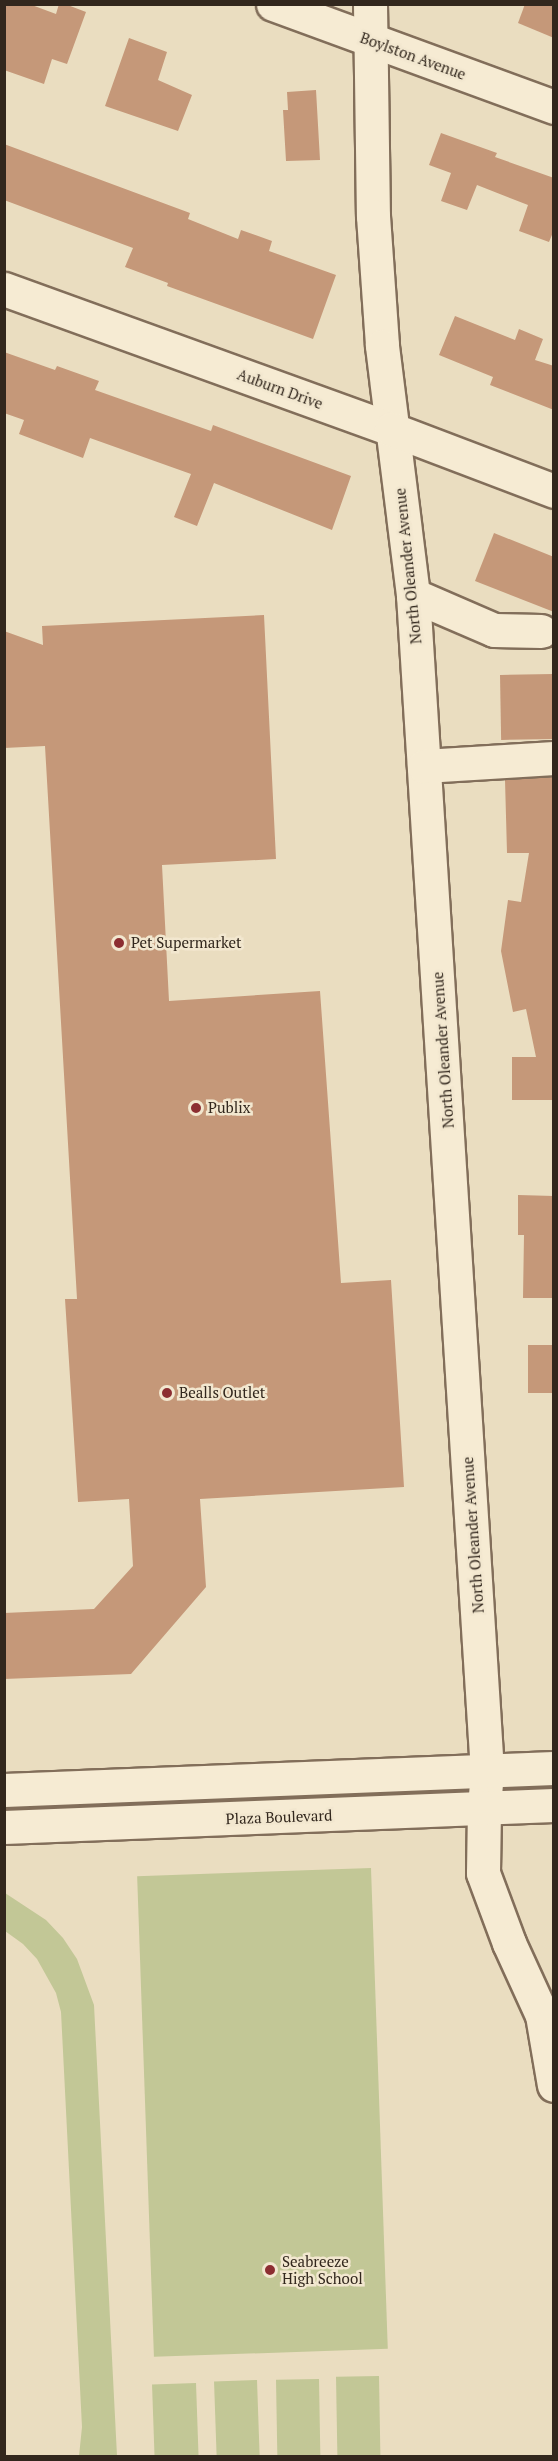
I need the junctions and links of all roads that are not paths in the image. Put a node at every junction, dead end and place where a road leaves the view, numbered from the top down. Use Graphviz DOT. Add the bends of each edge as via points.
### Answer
graph roads {
  1 [pos="273,4"];
  2 [pos="370,4"];
  3 [pos="371,41"];
  4 [pos="554,107"];
  5 [pos="4,289"];
  6 [pos="391,429"];
  7 [pos="554,491"];
  8 [pos="413,595"];
  9 [pos="541,631"];
  10 [pos="554,758"];
  11 [pos="424,766"];
  12 [pos="554,1768"];
  13 [pos="487,1772"];
  14 [pos="91,1787"];
  15 [pos="4,1790"];
  16 [pos="554,1805"];
  17 [pos="484,1809"];
  18 [pos="93,1824"];
  19 [pos="4,1827"];
  20 [pos="554,2085"];
  1 -- 3 [label="street, Boylston Avenue"];
  2 -- 3 [label="street, North Oleander Avenue"];
  3 -- 4 [label="street, Boylston Avenue"];
  3 -- 6 [label="street, North Oleander Avenue" via="373,216"];
  5 -- 6 [label="street, Auburn Drive"];
  6 -- 7 [label="street, Auburn Drive"];
  6 -- 8 [label="street, North Oleander Avenue"];
  8 -- 9 [label="street" via="494,630"];
  8 -- 11 [label="street, North Oleander Avenue"];
  10 -- 11 [label="street"];
  11 -- 13 [label="street, North Oleander Avenue"];
  12 -- 13 [label="street"];
  13 -- 14 [label="street"];
  13 -- 17 [label="street, North Oleander Avenue"];
  14 -- 15 [label="street"];
  14 -- 18 [label="street"];
  16 -- 17 [label="street, Plaza Boulevard"];
  17 -- 18 [label="street, Plaza Boulevard"];
  17 -- 20 [label="street, North Oleander Avenue" via="483,1873 542,2015"];
  18 -- 19 [label="street, Plaza Boulevard"];
}
